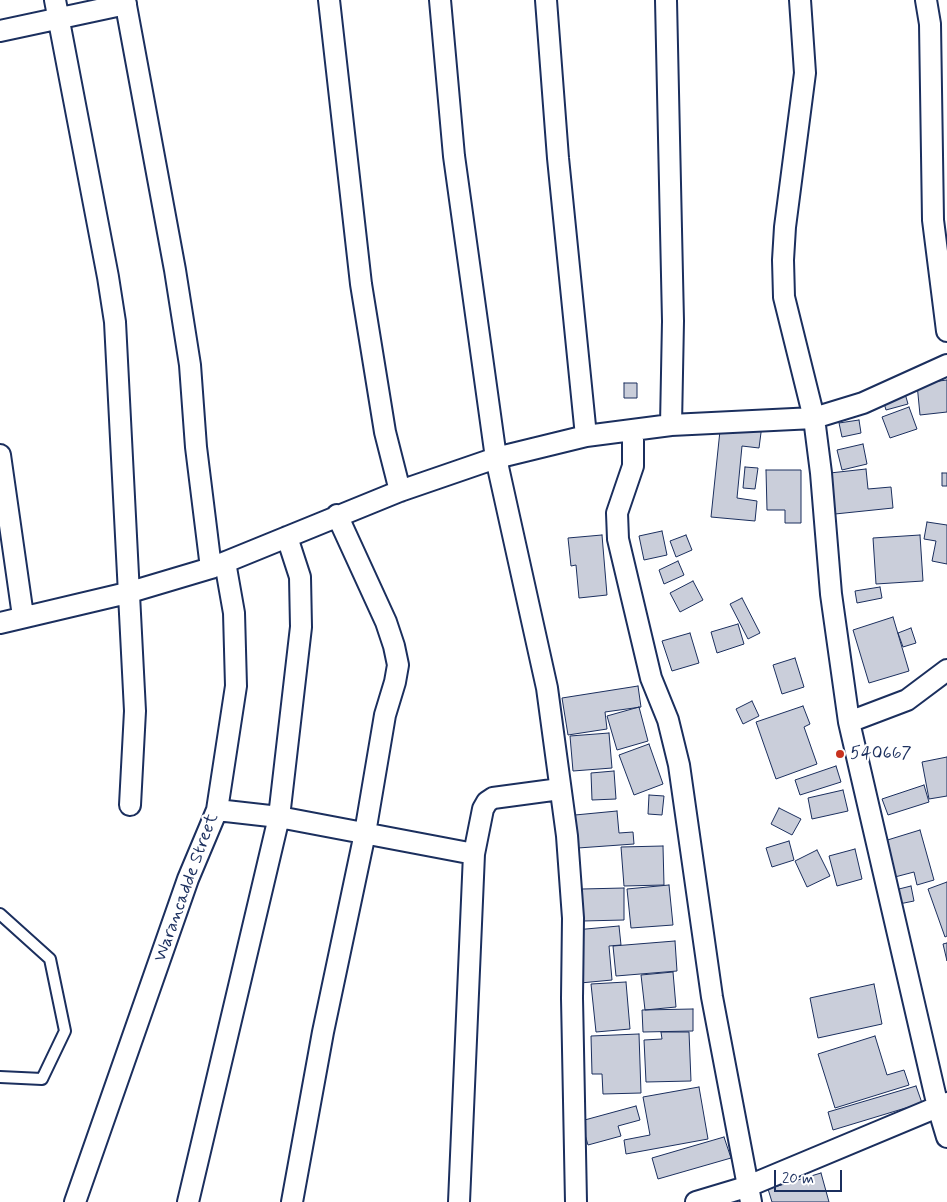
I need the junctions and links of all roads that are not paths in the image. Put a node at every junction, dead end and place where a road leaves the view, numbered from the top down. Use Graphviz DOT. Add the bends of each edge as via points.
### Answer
graph roads {
  1 [pos="328,0"];
  2 [pos="440,0"];
  3 [pos="546,0"];
  4 [pos="666,0"];
  5 [pos="800,0"];
  6 [pos="926,0"];
  7 [pos="125,2"];
  8 [pos="57,9"];
  9 [pos="0,31"];
  10 [pos="947,331"];
  11 [pos="947,365"];
  12 [pos="814,418"];
  13 [pos="671,425"];
  14 [pos="634,430"];
  15 [pos="586,436"];
  16 [pos="0,455"];
  17 [pos="496,458"];
  18 [pos="400,491"];
  19 [pos="337,515"];
  20 [pos="287,537"];
  21 [pos="218,565"];
  22 [pos="128,593"];
  23 [pos="24,616"];
  24 [pos="0,623"];
  25 [pos="947,670"];
  26 [pos="850,722"];
  27 [pos="560,789"];
  28 [pos="130,804"];
  29 [pos="217,810"];
  30 [pos="279,817"];
  31 [pos="364,833"];
  32 [pos="474,854"];
  33 [pos="0,914"];
  34 [pos="0,1077"];
  35 [pos="942,1105"];
  36 [pos="947,1137"];
  37 [pos="749,1194"];
  38 [pos="75,1202"];
  39 [pos="188,1202"];
  40 [pos="292,1202"];
  41 [pos="459,1202"];
  42 [pos="576,1202"];
  43 [pos="696,1202"];
  1 -- 18 [label="street" via="361,284 385,432"];
  2 -- 17 [label="street" via="454,156"];
  3 -- 15 [label="street"];
  4 -- 13 [label="street" via="673,321"];
  5 -- 12 [label="street" via="806,73 785,227 783,278 784,297"];
  6 -- 10 [label="street" via="930,24 933,220"];
  7 -- 8 [label="street"];
  7 -- 21 [label="street, Warancadde Street" via="175,270 190,365 196,447"];
  8 -- 9 [label="street"];
  8 -- 22 [label="street" via="115,322"];
  11 -- 12 [label="street" via="863,403"];
  12 -- 13 [label="street"];
  12 -- 26 [label="street" via="831,594"];
  13 -- 14 [label="street"];
  14 -- 15 [label="street"];
  14 -- 37 [label="street" via="633,466 617,513 618,539 651,678 670,728 679,765 712,997"];
  15 -- 17 [label="street"];
  16 -- 23 [label="street"];
  17 -- 18 [label="street"];
  17 -- 27 [label="street" via="547,688"];
  18 -- 19 [label="street"];
  19 -- 20 [label="street"];
  19 -- 31 [label="street" via="386,622 398,665 385,715"];
  20 -- 21 [label="street"];
  20 -- 30 [label="street" via="300,576 301,619"];
  21 -- 22 [label="street"];
  21 -- 29 [label="street, Warancadde Street" via="234,613 236,686"];
  22 -- 23 [label="street"];
  22 -- 28 [label="street" via="135,711"];
  23 -- 24 [label="street"];
  25 -- 26 [label="street" via="907,700"];
  26 -- 35 [label="street"];
  27 -- 32 [label="street" via="493,798 487,802"];
  27 -- 42 [label="street" via="574,918 572,998"];
  29 -- 30 [label="street"];
  29 -- 38 [label="street, Warancadde Street" via="188,879"];
  30 -- 31 [label="street"];
  30 -- 39 [label="street"];
  31 -- 32 [label="street"];
  31 -- 40 [label="street"];
  32 -- 41 [label="street"];
  33 -- 34 [label="lane" via="50,959 64,1031 42,1079"];
  35 -- 36 [label="street"];
  35 -- 37 [label="street"];
  37 -- 43 [label="street"];
}
